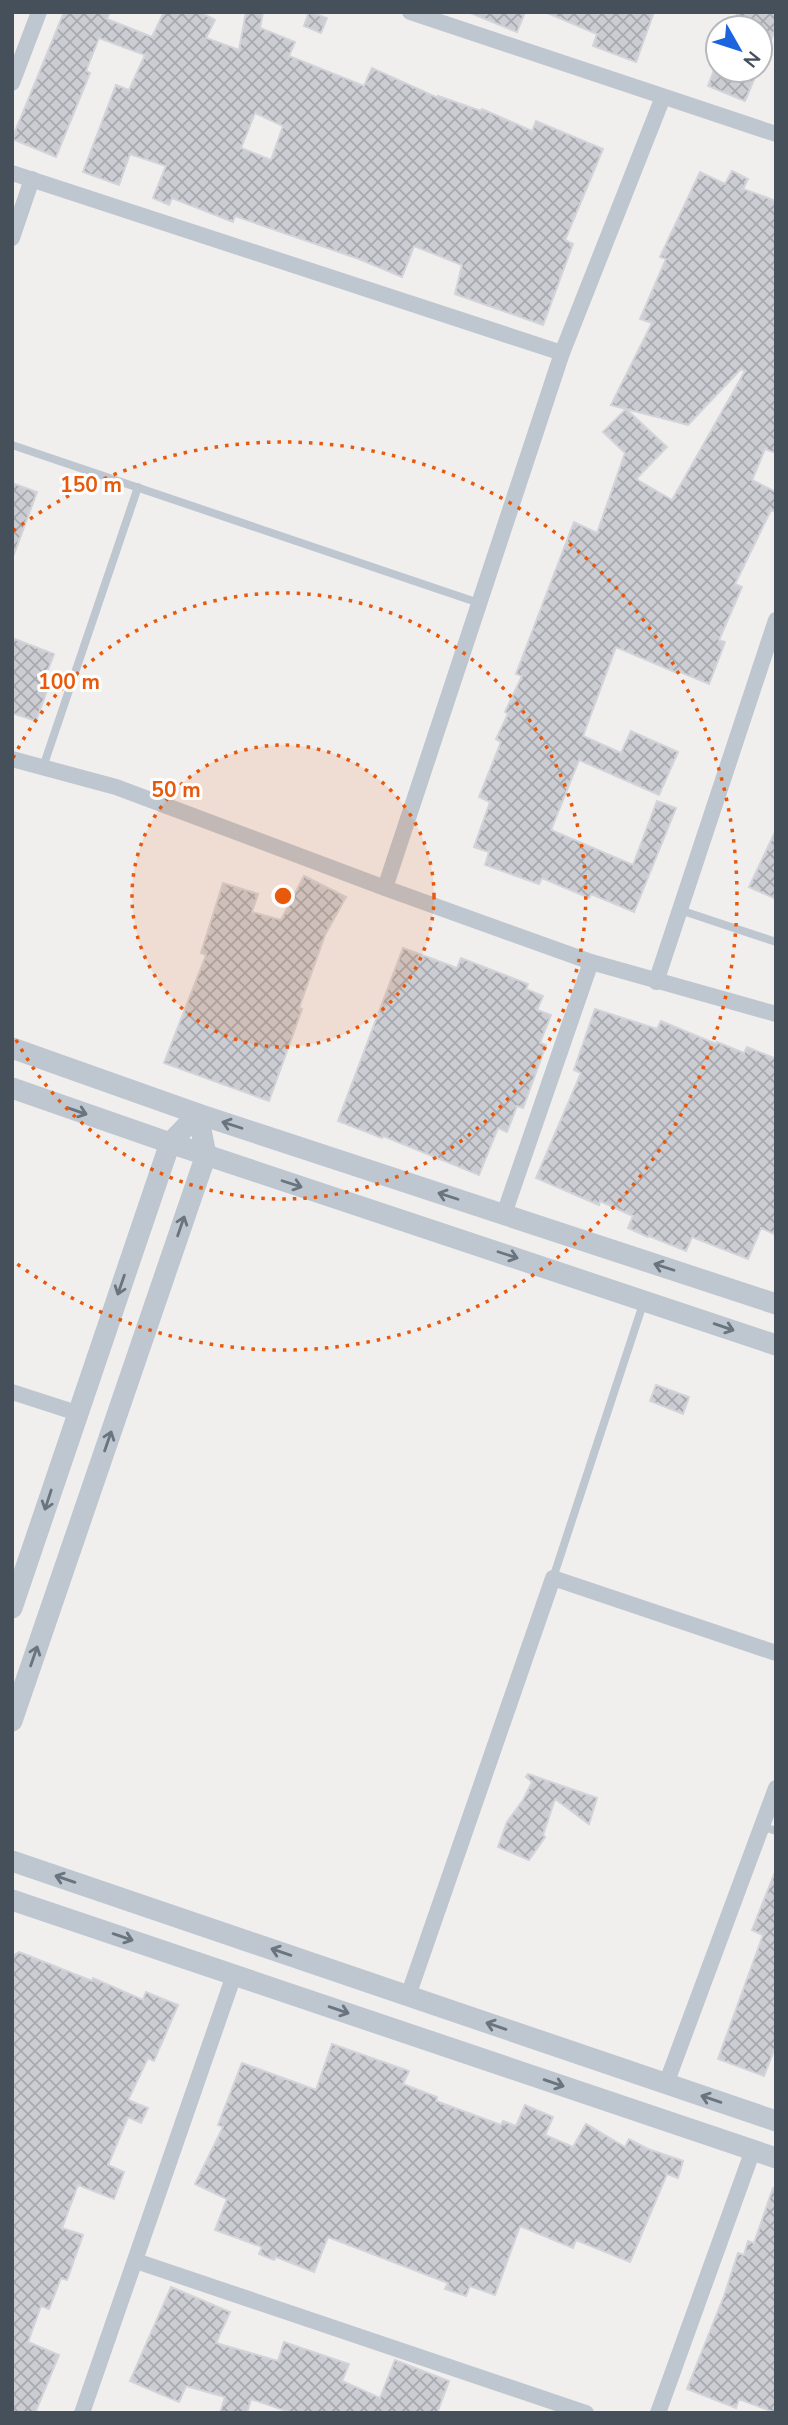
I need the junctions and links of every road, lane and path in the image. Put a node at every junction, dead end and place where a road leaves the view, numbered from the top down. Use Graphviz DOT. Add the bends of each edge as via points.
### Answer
graph roads {
  1 [pos="39,12"];
  2 [pos="410,12"];
  3 [pos="12,83"];
  4 [pos="663,97"];
  5 [pos="776,134"];
  6 [pos="12,173"];
  7 [pos="32,179"];
  8 [pos="12,238"];
  9 [pos="562,353"];
  10 [pos="12,445"];
  11 [pos="138,487"];
  12 [pos="479,603"];
  13 [pos="776,620"];
  14 [pos="12,759"];
  15 [pos="43,767"];
  16 [pos="384,888"];
  17 [pos="680,910"];
  18 [pos="776,942"];
  19 [pos="591,962"];
  20 [pos="656,982"];
  21 [pos="776,1014"];
  22 [pos="12,1048"];
  23 [pos="12,1088"];
  24 [pos="198,1114"];
  25 [pos="170,1143"];
  26 [pos="205,1155"];
  27 [pos="504,1214"];
  28 [pos="645,1300"];
  29 [pos="776,1304"];
  30 [pos="776,1345"];
  31 [pos="12,1392"];
  32 [pos="77,1413"];
  33 [pos="553,1578"];
  34 [pos="12,1608"];
  35 [pos="776,1653"];
  36 [pos="12,1721"];
  37 [pos="776,1788"];
  38 [pos="768,1829"];
  39 [pos="12,1861"];
  40 [pos="12,1900"];
  41 [pos="234,1975"];
  42 [pos="408,1996"];
  43 [pos="666,2084"];
  44 [pos="776,2121"];
  45 [pos="753,2150"];
  46 [pos="776,2158"];
  47 [pos="136,2261"];
  48 [pos="82,2413"];
  49 [pos="586,2413"];
  50 [pos="658,2413"];
  1 -- 3 [label="street"];
  2 -- 4 [label="street"];
  4 -- 5 [label="street"];
  4 -- 9 [label="street"];
  6 -- 7 [label="street"];
  7 -- 8 [label="street"];
  7 -- 9 [label="street"];
  9 -- 12 [label="street"];
  10 -- 11 [label="lane"];
  11 -- 12 [label="lane"];
  11 -- 15 [label="lane"];
  12 -- 16 [label="street"];
  13 -- 17 [label="street"];
  14 -- 15 [label="street"];
  15 -- 16 [label="street" via="116,787"];
  16 -- 19 [label="street"];
  17 -- 18 [label="lane"];
  17 -- 20 [label="street"];
  19 -- 20 [label="street"];
  19 -- 27 [label="street"];
  20 -- 21 [label="street"];
  22 -- 24 [label="street"];
  23 -- 25 [label="street, one-way"];
  24 -- 25 [label="street"];
  24 -- 26 [label="street"];
  27 -- 24 [label="street, one-way"];
  25 -- 26 [label="street"];
  25 -- 32 [label="street, one-way"];
  26 -- 28 [label="street, one-way"];
  36 -- 26 [label="street, one-way"];
  29 -- 27 [label="street, one-way"];
  28 -- 30 [label="street, one-way"];
  28 -- 33 [label="lane"];
  31 -- 32 [label="street"];
  32 -- 34 [label="street, one-way"];
  33 -- 35 [label="street"];
  33 -- 42 [label="street"];
  37 -- 38 [label="street"];
  38 -- 43 [label="street"];
  42 -- 39 [label="street, one-way"];
  40 -- 41 [label="street, one-way"];
  41 -- 45 [label="street, one-way"];
  41 -- 47 [label="street"];
  43 -- 42 [label="street, one-way"];
  44 -- 43 [label="street, one-way"];
  45 -- 46 [label="street"];
  45 -- 50 [label="street"];
  47 -- 48 [label="street"];
  47 -- 49 [label="street"];
}
